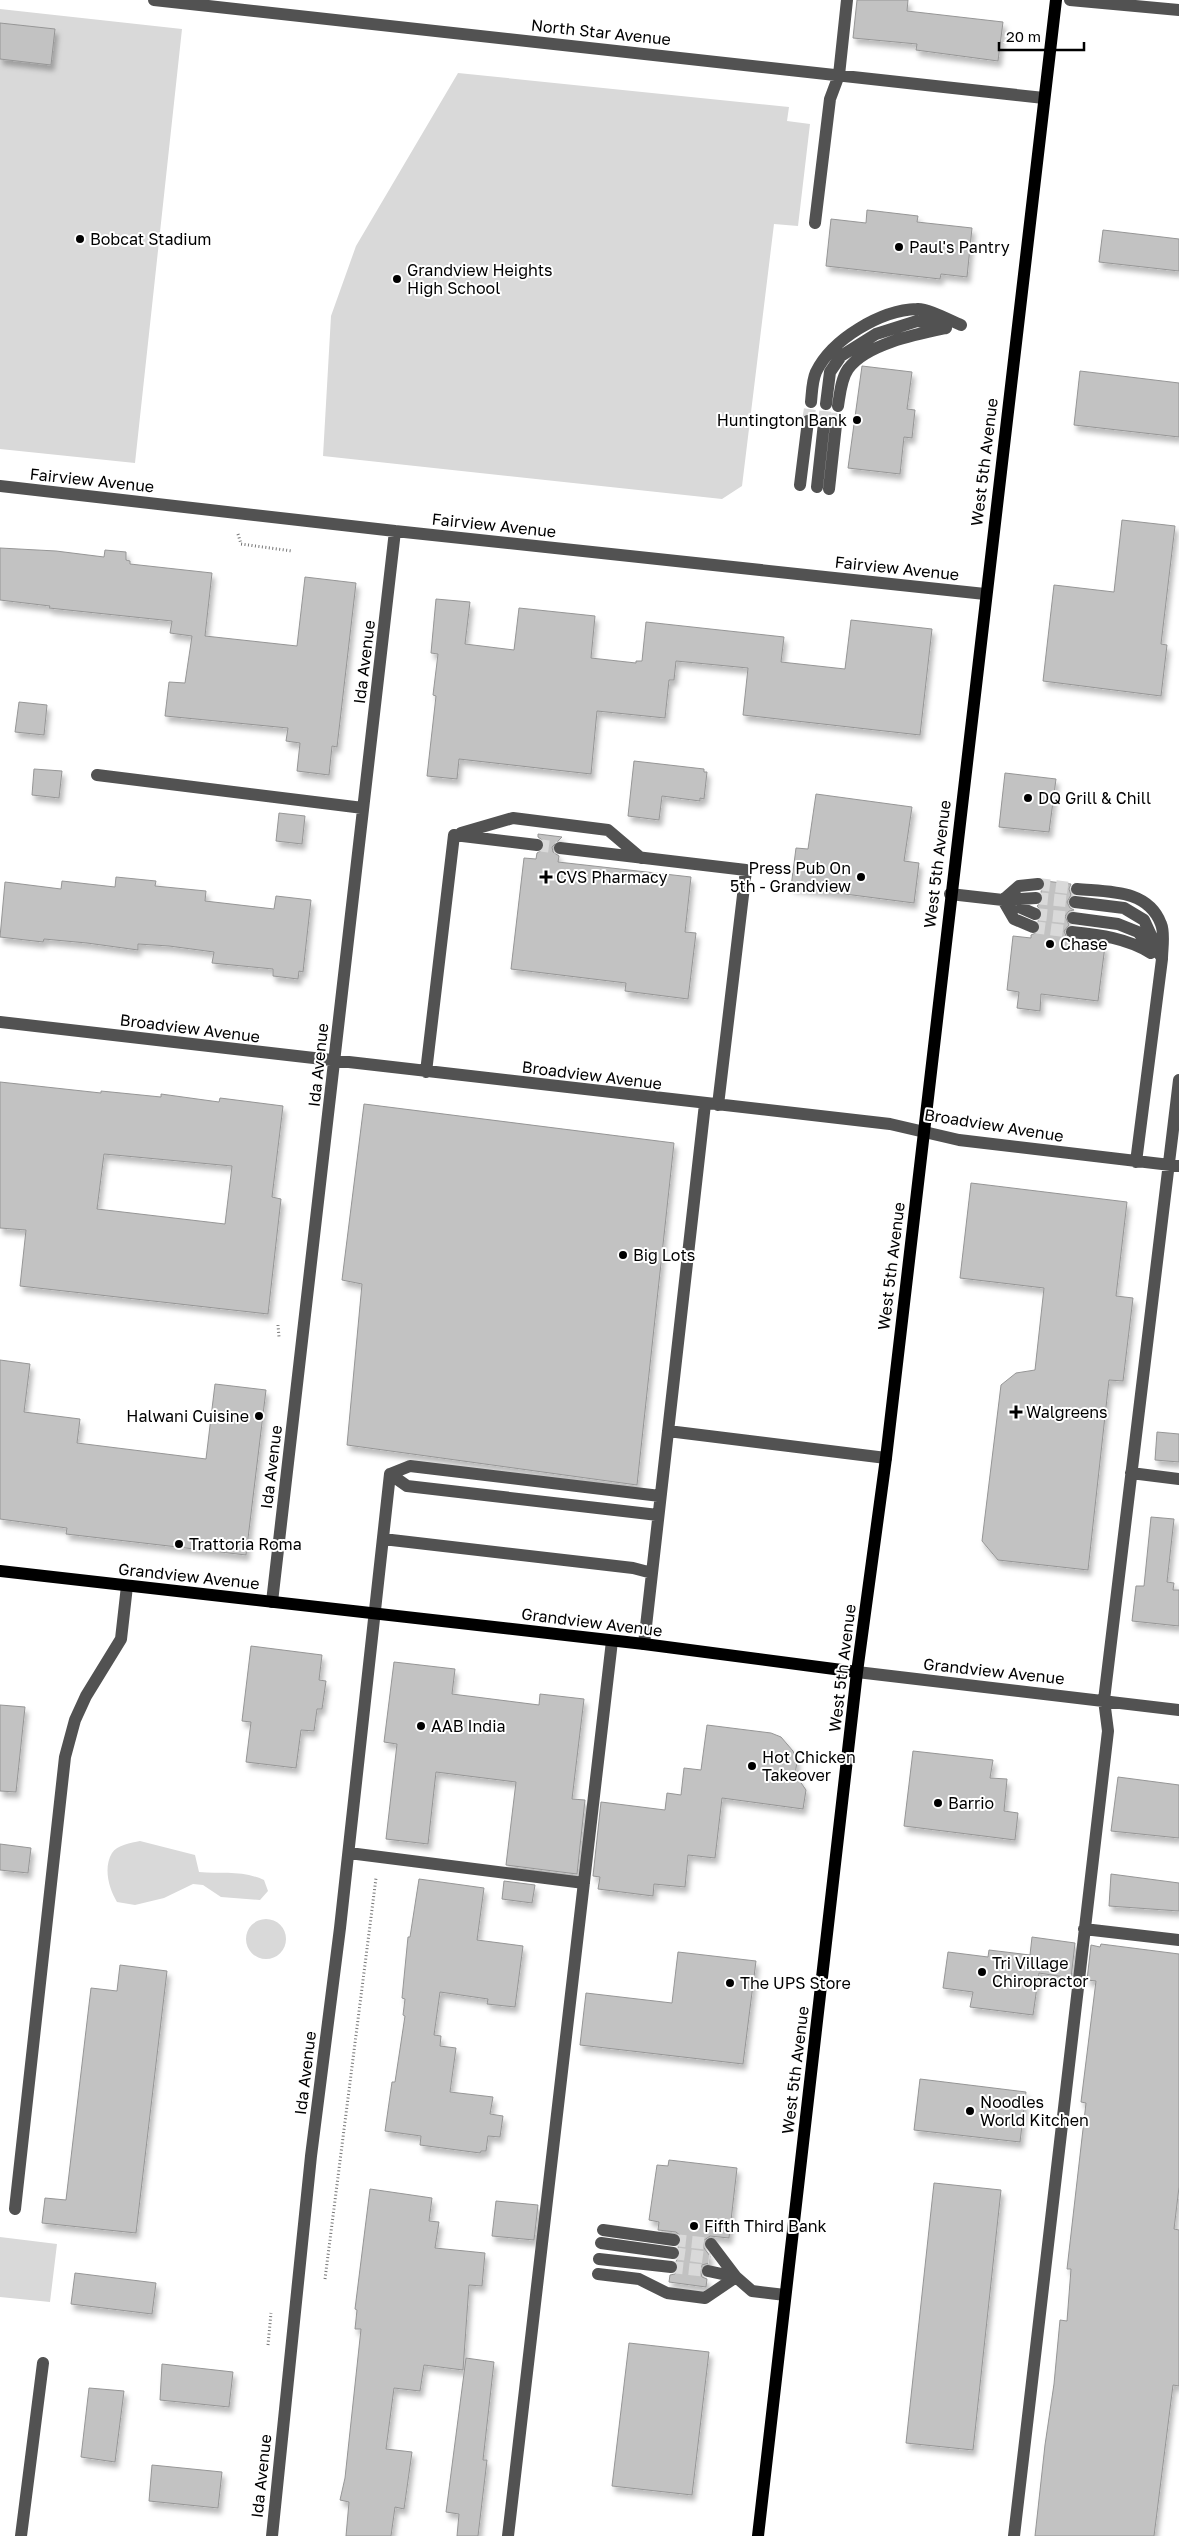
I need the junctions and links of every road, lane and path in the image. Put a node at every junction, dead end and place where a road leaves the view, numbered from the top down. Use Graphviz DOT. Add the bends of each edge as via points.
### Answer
graph roads {
  1 [pos="154,0"];
  2 [pos="847,0"];
  3 [pos="1056,0"];
  4 [pos="1070,0"];
  5 [pos="202,3"];
  6 [pos="1179,10"];
  7 [pos="839,75"];
  8 [pos="1044,98"];
  9 [pos="815,223"];
  10 [pos="811,402"];
  11 [pos="832,405"];
  12 [pos="808,421"];
  13 [pos="830,424"];
  14 [pos="800,485"];
  15 [pos="0,486"];
  16 [pos="823,488"];
  17 [pos="230,512"];
  18 [pos="396,531"];
  19 [pos="292,551"];
  20 [pos="985,594"];
  21 [pos="97,775"];
  22 [pos="363,808"];
  23 [pos="454,836"];
  24 [pos="537,845"];
  25 [pos="560,848"];
  26 [pos="641,858"];
  27 [pos="1038,884"];
  28 [pos="1077,888"];
  29 [pos="950,894"];
  30 [pos="1036,898"];
  31 [pos="1003,900"];
  32 [pos="1075,902"];
  33 [pos="1035,914"];
  34 [pos="1073,918"];
  35 [pos="1033,928"];
  36 [pos="1072,932"];
  37 [pos="1162,959"];
  38 [pos="0,1022"];
  39 [pos="334,1061"];
  40 [pos="426,1072"];
  41 [pos="1179,1080"];
  42 [pos="711,1104"];
  43 [pos="923,1132"];
  44 [pos="1136,1162"];
  45 [pos="1173,1166"];
  46 [pos="668,1431"];
  47 [pos="886,1458"];
  48 [pos="1131,1473"];
  49 [pos="390,1474"];
  50 [pos="1179,1479"];
  51 [pos="660,1496"];
  52 [pos="658,1514"];
  53 [pos="383,1539"];
  54 [pos="0,1571"];
  55 [pos="652,1573"];
  56 [pos="127,1586"];
  57 [pos="272,1602"];
  58 [pos="375,1614"];
  59 [pos="612,1640"];
  60 [pos="644,1644"];
  61 [pos="857,1672"];
  62 [pos="1104,1700"];
  63 [pos="1179,1710"];
  64 [pos="348,1853"];
  65 [pos="378,1856"];
  66 [pos="584,1883"];
  67 [pos="1084,1929"];
  68 [pos="1179,1940"];
  69 [pos="15,2210"];
  70 [pos="603,2230"];
  71 [pos="601,2243"];
  72 [pos="600,2259"];
  73 [pos="671,2267"];
  74 [pos="598,2274"];
  75 [pos="736,2277"];
  76 [pos="325,2279"];
  77 [pos="785,2295"];
  78 [pos="43,2363"];
  79 [pos="21,2536"];
  80 [pos="272,2536"];
  81 [pos="508,2536"];
  82 [pos="758,2536"];
  83 [pos="1014,2536"];
  1 -- 5 [label="street, North Star Avenue"];
  2 -- 7 [label="street"];
  3 -- 8 [label="main road, West 5th Avenue"];
  4 -- 6 [label="street"];
  5 -- 7 [label="street, North Star Avenue"];
  7 -- 8 [label="street, North Star Avenue"];
  7 -- 9 [label="street" via="830,99"];
  8 -- 20 [label="main road, West 5th Avenue"];
  10 -- 11 [label="street" via="815,374 826,354 862,327 886,316 919,308 961,325 917,321 876,334 841,356 830,372"];
  12 -- 14 [label="street"];
  13 -- 16 [label="street"];
  15 -- 17 [label="street, Fairview Avenue"];
  17 -- 18 [label="street, Fairview Avenue"];
  17 -- 19 [label="path" via="241,544"];
  18 -- 20 [label="street, Fairview Avenue"];
  18 -- 22 [label="street, Ida Avenue"];
  20 -- 29 [label="main road, West 5th Avenue"];
  21 -- 22 [label="street"];
  22 -- 39 [label="street, Ida Avenue"];
  23 -- 24 [label="street"];
  23 -- 26 [label="street" via="513,818 608,830"];
  23 -- 40 [label="street"];
  25 -- 26 [label="street"];
  26 -- 42 [label="street" via="746,870"];
  27 -- 31 [label="street" via="1019,886"];
  28 -- 37 [label="street" via="1128,894 1149,904 1162,926"];
  29 -- 31 [label="street"];
  29 -- 43 [label="main road, West 5th Avenue"];
  30 -- 31 [label="street"];
  31 -- 33 [label="street"];
  31 -- 35 [label="street" via="1014,919"];
  32 -- 37 [label="street" via="1124,908 1144,920"];
  34 -- 37 [label="street" via="1118,924 1138,932"];
  36 -- 37 [label="street" via="1114,937 1136,944"];
  37 -- 44 [label="street"];
  38 -- 39 [label="street, Broadview Avenue"];
  39 -- 40 [label="street, Broadview Avenue"];
  39 -- 57 [label="street, Ida Avenue"];
  40 -- 42 [label="street, Broadview Avenue"];
  41 -- 45 [label="street"];
  42 -- 43 [label="street, Broadview Avenue" via="890,1124"];
  42 -- 46 [label="street"];
  43 -- 44 [label="street, Broadview Avenue" via="959,1140"];
  43 -- 47 [label="main road, West 5th Avenue"];
  44 -- 45 [label="street, Broadview Avenue"];
  45 -- 48 [label="street"];
  46 -- 47 [label="street"];
  46 -- 51 [label="street"];
  47 -- 61 [label="main road, West 5th Avenue"];
  48 -- 50 [label="street"];
  48 -- 62 [label="street"];
  49 -- 51 [label="street" via="410,1466"];
  49 -- 52 [label="street" via="407,1486"];
  49 -- 53 [label="street, Ida Avenue"];
  51 -- 52 [label="street"];
  52 -- 55 [label="street"];
  53 -- 55 [label="street" via="633,1568"];
  53 -- 58 [label="street, Ida Avenue"];
  54 -- 56 [label="main road, Grandview Avenue"];
  55 -- 60 [label="street"];
  56 -- 57 [label="main road, Grandview Avenue"];
  56 -- 69 [label="street" via="121,1639 86,1696 75,1720 65,1758"];
  57 -- 58 [label="main road, Grandview Avenue"];
  58 -- 59 [label="main road, Grandview Avenue"];
  58 -- 64 [label="street, Ida Avenue"];
  59 -- 60 [label="main road, Grandview Avenue"];
  59 -- 66 [label="street"];
  60 -- 61 [label="main road, Grandview Avenue"];
  61 -- 62 [label="street, Grandview Avenue"];
  61 -- 77 [label="main road, West 5th Avenue"];
  62 -- 63 [label="street, Grandview Avenue"];
  62 -- 67 [label="street" via="1108,1732"];
  64 -- 65 [label="street"];
  64 -- 80 [label="street, Ida Avenue" via="311,2156"];
  65 -- 66 [label="street"];
  65 -- 76 [label="path"];
  66 -- 81 [label="street"];
  67 -- 68 [label="street"];
  67 -- 83 [label="street"];
  70 -- 71 [label="street" via="674,2246"];
  72 -- 73 [label="street"];
  74 -- 75 [label="street" via="639,2279 667,2293 705,2298"];
  75 -- 75 [label="street" via="710,2258"];
  75 -- 77 [label="street" via="752,2291"];
  77 -- 82 [label="main road, West 5th Avenue"];
  78 -- 79 [label="street"];
}
